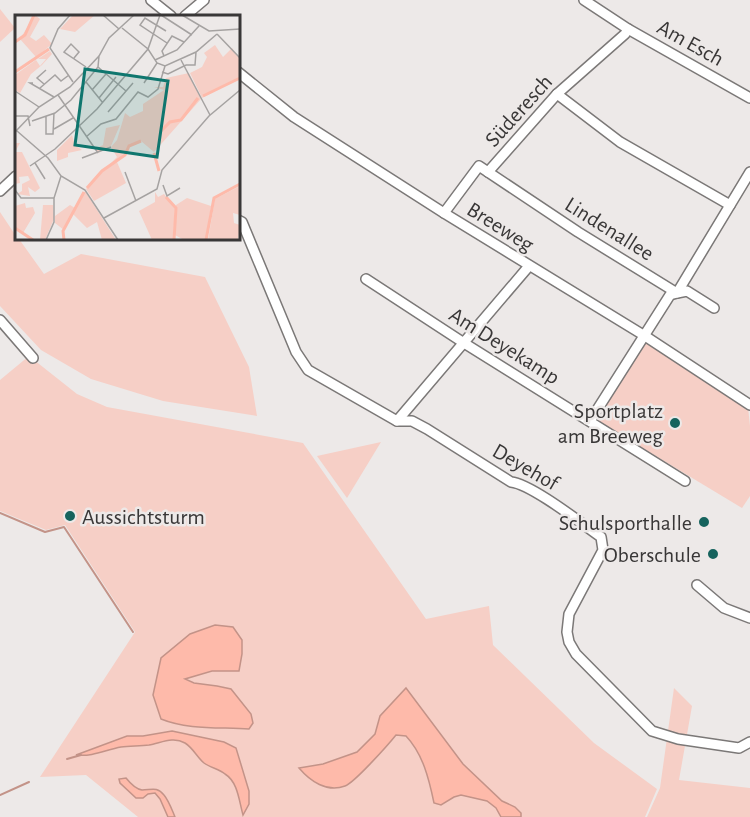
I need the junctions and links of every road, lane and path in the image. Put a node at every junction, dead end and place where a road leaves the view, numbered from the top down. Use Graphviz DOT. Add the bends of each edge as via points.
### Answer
graph roads {
  1 [pos="151,0"];
  2 [pos="204,0"];
  3 [pos="584,0"];
  4 [pos="598,3"];
  5 [pos="170,15"];
  6 [pos="186,15"];
  7 [pos="628,29"];
  8 [pos="240,74"];
  9 [pos="557,94"];
  10 [pos="750,98"];
  11 [pos="488,172"];
  12 [pos="750,172"];
  13 [pos="15,177"];
  14 [pos="0,191"];
  15 [pos="730,205"];
  16 [pos="444,213"];
  17 [pos="240,221"];
  18 [pos="529,266"];
  19 [pos="366,279"];
  20 [pos="677,293"];
  21 [pos="714,308"];
  22 [pos="0,320"];
  23 [pos="9,331"];
  24 [pos="645,336"];
  25 [pos="0,338"];
  26 [pos="464,343"];
  27 [pos="33,358"];
  28 [pos="750,405"];
  29 [pos="397,421"];
  30 [pos="590,421"];
  31 [pos="685,481"];
  32 [pos="696,585"];
  33 [pos="750,618"];
  34 [pos="750,742"];
  1 -- 5 [label="street"];
  2 -- 6 [label="street"];
  3 -- 4 [label="street, Am Esch"];
  4 -- 7 [label="street, Am Esch"];
  7 -- 9 [label="street, Süderesch"];
  7 -- 10 [label="street, Am Esch"];
  8 -- 16 [label="street, Breeweg" via="294,117"];
  9 -- 11 [label="street, Süderesch"];
  9 -- 15 [label="street" via="620,142"];
  11 -- 16 [label="street, Süderesch" via="479,166"];
  11 -- 20 [label="street, Lindenallee"];
  12 -- 15 [label="street"];
  13 -- 14 [label="street"];
  15 -- 20 [label="street"];
  16 -- 18 [label="street, Breeweg"];
  17 -- 29 [label="street, Deyehof" via="296,352 308,370"];
  18 -- 24 [label="street, Breeweg"];
  18 -- 26 [label="street"];
  19 -- 26 [label="street, Am Deyekamp"];
  20 -- 21 [label="street, Lindenallee" via="687,291"];
  20 -- 24 [label="street" via="670,295"];
  22 -- 23 [label="street"];
  23 -- 25 [label="street"];
  23 -- 27 [label="street"];
  24 -- 28 [label="street, Breeweg"];
  24 -- 30 [label="street"];
  26 -- 29 [label="street"];
  26 -- 30 [label="street, Am Deyekamp"];
  29 -- 34 [label="street, Deyehof" via="427,429 511,482 541,496 601,537 603,550 569,614 569,642 576,654 652,731 739,748"];
  30 -- 31 [label="street, Am Deyekamp"];
  32 -- 33 [label="street" via="724,608"];
}
